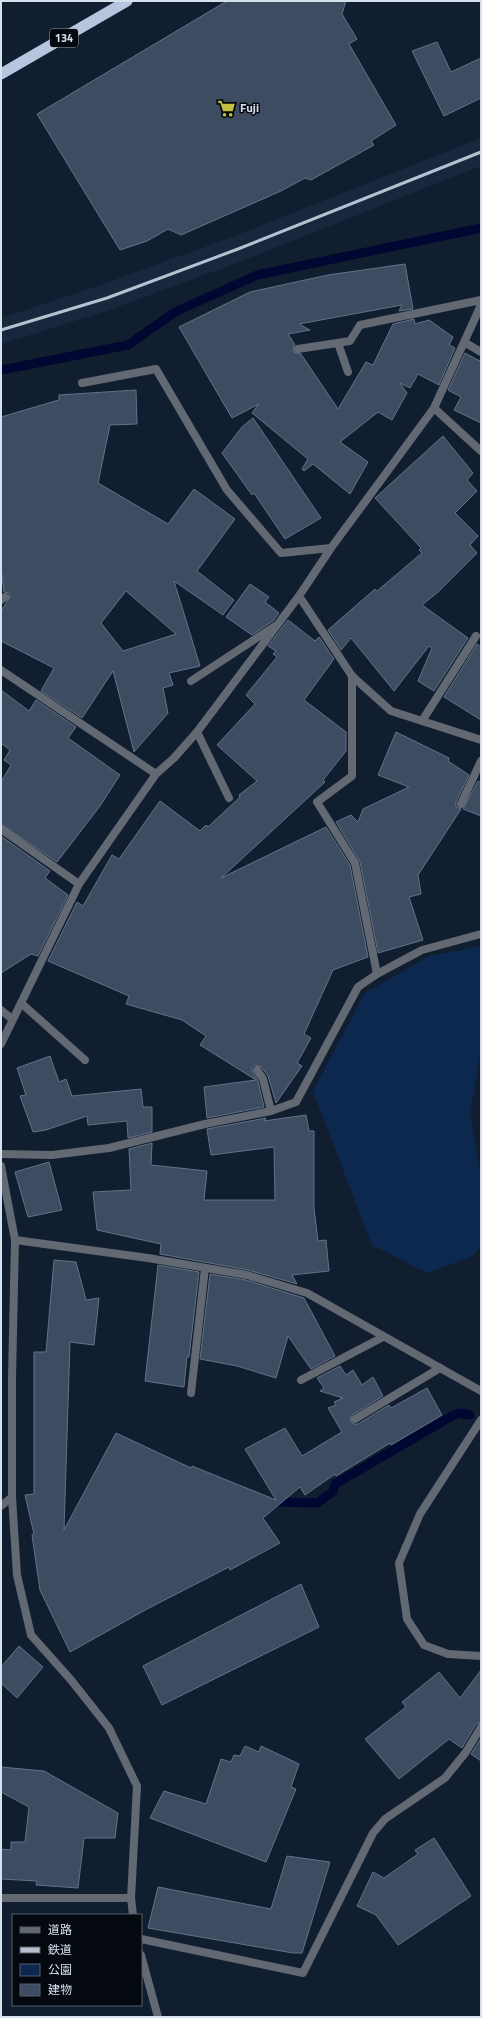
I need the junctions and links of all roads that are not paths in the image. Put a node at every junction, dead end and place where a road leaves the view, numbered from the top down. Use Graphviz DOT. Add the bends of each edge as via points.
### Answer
graph roads {
  1 [pos="127,1"];
  2 [pos="1,74"];
  3 [pos="481,300"];
  4 [pos="481,305"];
  5 [pos="464,342"];
  6 [pos="338,343"];
  7 [pos="298,349"];
  8 [pos="481,352"];
  9 [pos="348,372"];
  10 [pos="82,383"];
  11 [pos="434,408"];
  12 [pos="481,451"];
  13 [pos="331,548"];
  14 [pos="299,596"];
  15 [pos="275,626"];
  16 [pos="476,636"];
  17 [pos="1,670"];
  18 [pos="352,676"];
  19 [pos="191,681"];
  20 [pos="422,721"];
  21 [pos="197,732"];
  22 [pos="481,740"];
  23 [pos="481,761"];
  24 [pos="156,774"];
  25 [pos="229,798"];
  26 [pos="462,804"];
  27 [pos="1,828"];
  28 [pos="79,884"];
  29 [pos="481,934"];
  30 [pos="377,974"];
  31 [pos="21,1003"];
  32 [pos="1,1010"];
  33 [pos="12,1019"];
  34 [pos="1,1044"];
  35 [pos="85,1060"];
  36 [pos="257,1070"];
  37 [pos="271,1111"];
  38 [pos="1,1154"];
  39 [pos="1,1166"];
  40 [pos="15,1240"];
  41 [pos="205,1268"];
  42 [pos="383,1337"];
  43 [pos="440,1368"];
  44 [pos="301,1380"];
  45 [pos="481,1391"];
  46 [pos="191,1393"];
  47 [pos="355,1419"];
  48 [pos="481,1420"];
  49 [pos="12,1497"];
  50 [pos="1,1506"];
  51 [pos="481,1656"];
  52 [pos="481,1727"];
  53 [pos="1,1898"];
  54 [pos="131,1898"];
  55 [pos="134,1914"];
  56 [pos="142,1939"];
  57 [pos="142,1958"];
  58 [pos="158,2017"];
  1 -- 2 [label="highway, 134"];
  3 -- 6 [label="street" via="360,325 350,341"];
  4 -- 5 [label="street"];
  5 -- 8 [label="street"];
  5 -- 11 [label="street"];
  6 -- 7 [label="street"];
  6 -- 9 [label="street"];
  10 -- 13 [label="street" via="156,369 227,490 281,553"];
  11 -- 12 [label="street"];
  11 -- 13 [label="street"];
  13 -- 14 [label="street"];
  14 -- 15 [label="street"];
  14 -- 18 [label="street"];
  15 -- 19 [label="street"];
  15 -- 21 [label="street"];
  16 -- 20 [label="street"];
  17 -- 24 [label="street"];
  18 -- 20 [label="street" via="391,711"];
  18 -- 30 [label="street" via="352,776 317,802 355,863"];
  20 -- 22 [label="street"];
  21 -- 24 [label="street"];
  21 -- 25 [label="street"];
  23 -- 26 [label="street"];
  24 -- 28 [label="street"];
  27 -- 28 [label="street"];
  28 -- 31 [label="street"];
  29 -- 30 [label="street" via="422,950"];
  30 -- 37 [label="street" via="358,987 296,1102"];
  31 -- 33 [label="street"];
  31 -- 35 [label="street"];
  32 -- 33 [label="street"];
  33 -- 34 [label="street"];
  36 -- 37 [label="street" via="263,1079"];
  37 -- 38 [label="street" via="205,1124 109,1148 52,1154"];
  39 -- 40 [label="street"];
  40 -- 41 [label="street"];
  40 -- 49 [label="street"];
  41 -- 42 [label="street" via="247,1275 307,1293"];
  41 -- 46 [label="street"];
  42 -- 43 [label="street"];
  42 -- 44 [label="street"];
  43 -- 45 [label="street"];
  43 -- 47 [label="street"];
  48 -- 51 [label="street" via="420,1514 400,1562 407,1619 424,1645 448,1654"];
  49 -- 50 [label="street"];
  49 -- 54 [label="street" via="17,1575 31,1635 109,1728 137,1786"];
  52 -- 56 [label="street" via="466,1752 445,1778 385,1819 373,1833 303,1973"];
  53 -- 54 [label="street"];
  54 -- 55 [label="street"];
  57 -- 58 [label="street"];
}
